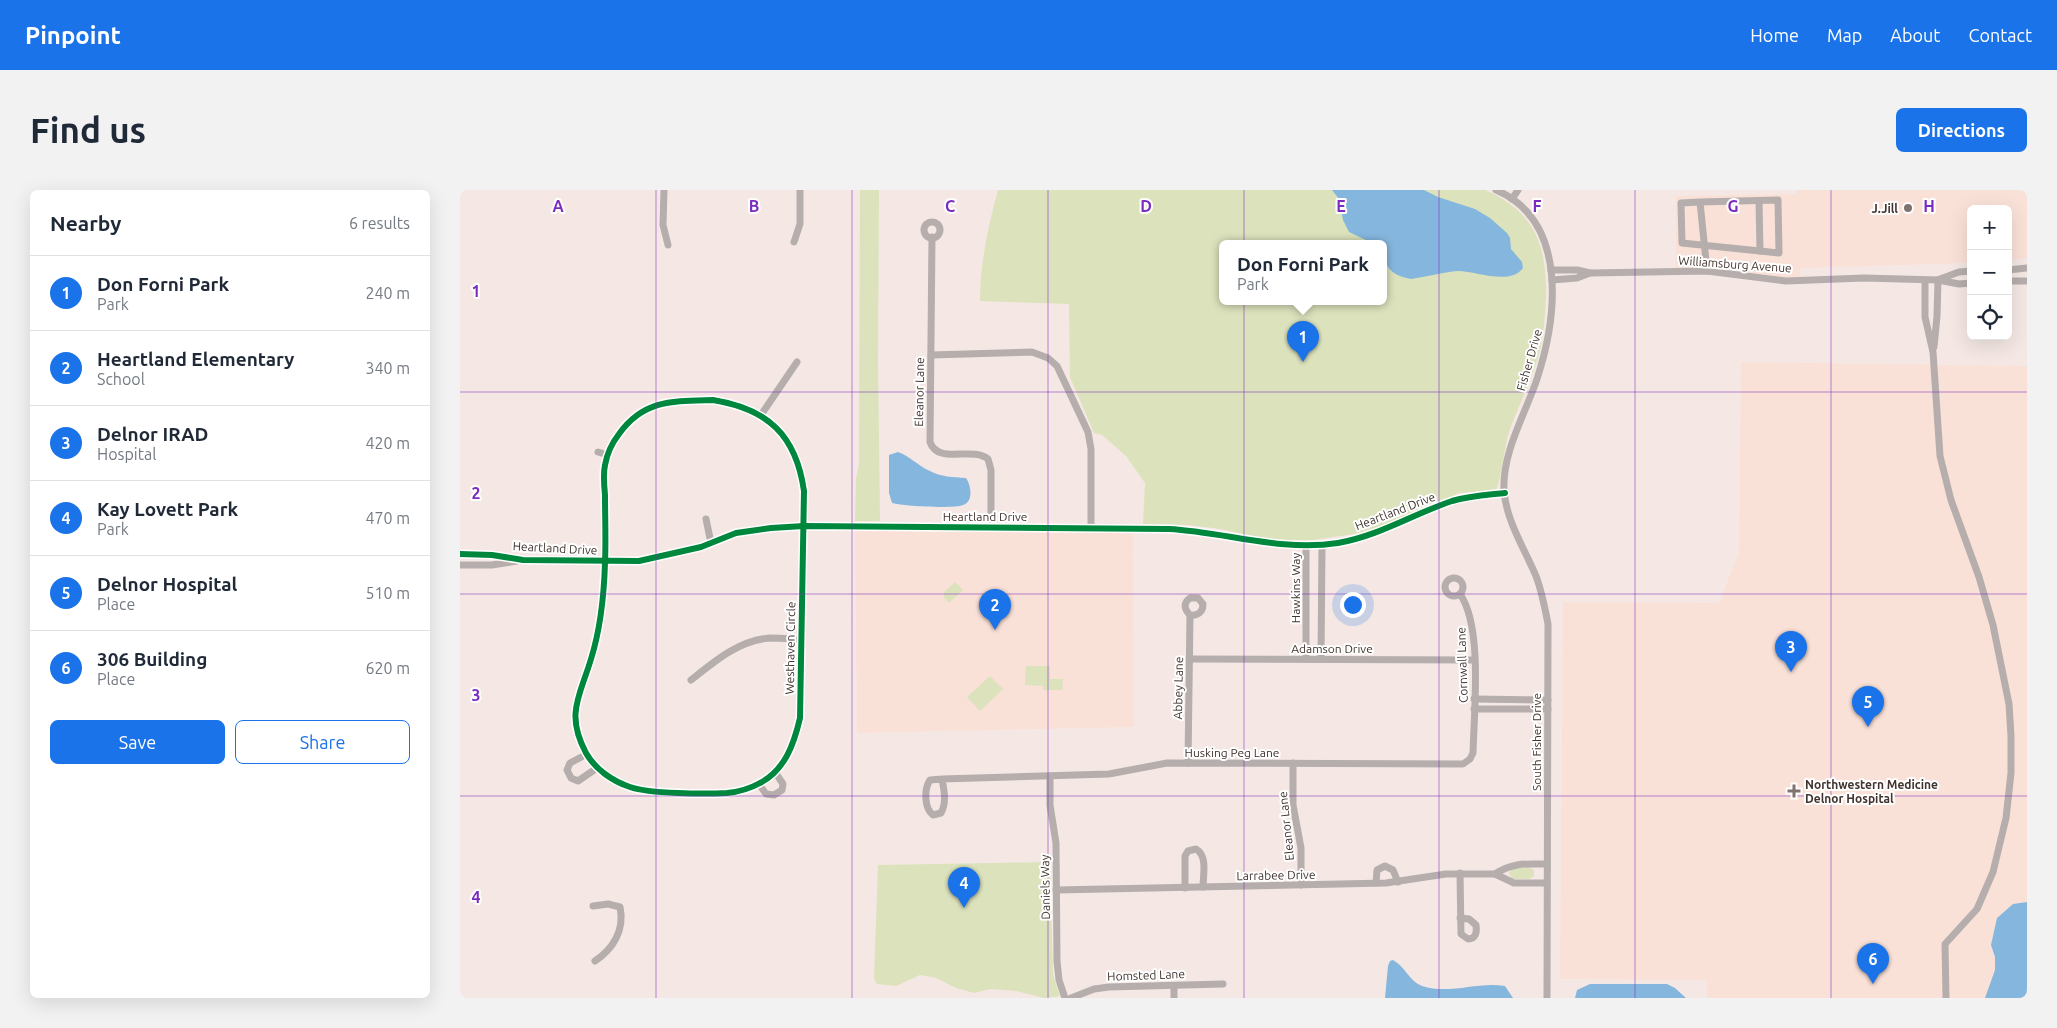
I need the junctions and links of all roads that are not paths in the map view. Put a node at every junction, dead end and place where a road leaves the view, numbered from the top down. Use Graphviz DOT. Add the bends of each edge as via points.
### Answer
graph roads {
  1 [pos="664,190"];
  2 [pos="800,190"];
  3 [pos="1518,190"];
  4 [pos="1502,191"];
  5 [pos="1512,199"];
  6 [pos="1759,201"];
  7 [pos="1700,202"];
  8 [pos="932,237"];
  9 [pos="794,242"];
  10 [pos="668,245"];
  11 [pos="1704,246"];
  12 [pos="1760,252"];
  13 [pos="2027,268"];
  14 [pos="1551,270"];
  15 [pos="2012,270"];
  16 [pos="1707,271"];
  17 [pos="1967,271"];
  18 [pos="1590,273"];
  19 [pos="1552,280"];
  20 [pos="1926,280"];
  21 [pos="1938,280"];
  22 [pos="2027,281"];
  23 [pos="2012,282"];
  24 [pos="1967,283"];
  25 [pos="1933,352"];
  26 [pos="931,355"];
  27 [pos="797,362"];
  28 [pos="761,415"];
  29 [pos="598,452"];
  30 [pos="608,456"];
  31 [pos="1504,493"];
  32 [pos="706,519"];
  33 [pos="804,526"];
  34 [pos="991,528"];
  35 [pos="1091,528"];
  36 [pos="711,542"];
  37 [pos="1322,545"];
  38 [pos="1306,546"];
  39 [pos="460,554"];
  40 [pos="523,560"];
  41 [pos="605,562"];
  42 [pos="460,564"];
  43 [pos="1460,594"];
  44 [pos="1190,614"];
  45 [pos="800,639"];
  46 [pos="1189,659"];
  47 [pos="1306,660"];
  48 [pos="1321,660"];
  49 [pos="1474,660"];
  50 [pos="691,680"];
  51 [pos="1474,699"];
  52 [pos="1548,700"];
  53 [pos="1474,709"];
  54 [pos="1548,709"];
  55 [pos="587,754"];
  56 [pos="1188,763"];
  57 [pos="1293,763"];
  58 [pos="597,768"];
  59 [pos="775,772"];
  60 [pos="1050,776"];
  61 [pos="942,779"];
  62 [pos="759,784"];
  63 [pos="1547,864"];
  64 [pos="1460,873"];
  65 [pos="1495,874"];
  66 [pos="1398,882"];
  67 [pos="1547,883"];
  68 [pos="1376,884"];
  69 [pos="1302,886"];
  70 [pos="1185,888"];
  71 [pos="1203,888"];
  72 [pos="1056,890"];
  73 [pos="593,906"];
  74 [pos="1460,918"];
  75 [pos="595,961"];
  76 [pos="1223,984"];
  77 [pos="1945,984"];
  78 [pos="1174,986"];
  79 [pos="1065,998"];
  80 [pos="1071,998"];
  81 [pos="1174,998"];
  82 [pos="1547,998"];
  83 [pos="1940,998"];
  84 [pos="1946,998"];
  1 -- 10 [label="street" via="663,225"];
  2 -- 9 [label="street" via="800,224"];
  3 -- 5 [label="street"];
  4 -- 5 [label="street, Fisher Drive"];
  5 -- 14 [label="street, Fisher Drive" via="1538,227 1548,250"];
  6 -- 7 [label="street"];
  6 -- 12 [label="street"];
  6 -- 12 [label="street" via="1778,200 1779,253"];
  7 -- 11 [label="street"];
  7 -- 11 [label="street" via="1681,203 1682,243"];
  8 -- 26 [label="street, Eleanor Lane"];
  11 -- 12 [label="street"];
  11 -- 16 [label="street"];
  13 -- 15 [label="street"];
  14 -- 18 [label="street, Williamsburg Avenue"];
  14 -- 19 [label="street, Fisher Drive"];
  16 -- 18 [label="street, Williamsburg Avenue"];
  16 -- 20 [label="street, Williamsburg Avenue" via="1786,281"];
  17 -- 21 [label="street, Williamsburg Avenue"];
  18 -- 19 [label="street, Williamsburg Avenue" via="1577,278"];
  19 -- 31 [label="street, Fisher Drive" via="1546,349 1510,449"];
  20 -- 21 [label="street, Williamsburg Avenue"];
  20 -- 25 [label="street" via="1925,316"];
  21 -- 24 [label="street, Williamsburg Avenue"];
  21 -- 25 [label="street"];
  22 -- 23 [label="street"];
  25 -- 77 [label="street" via="1940,456 1951,500 1993,626 2009,704 2011,736 2010,789 2001,842 1977,909 1945,944"];
  26 -- 34 [label="street, Eleanor Lane" via="932,446 943,453 976,454 988,459 991,470"];
  26 -- 35 [label="street" via="1032,352 1053,362 1090,438"];
  27 -- 28 [label="street"];
  28 -- 30 [label="street, Westhaven Circle" via="713,400 671,401 656,405 632,419 619,434"];
  28 -- 33 [label="street, Westhaven Circle" via="779,430 798,462 804,491"];
  29 -- 30 [label="street"];
  30 -- 41 [label="street, Westhaven Circle" via="604,466"];
  31 -- 37 [label="street, Heartland Drive" via="1463,498 1378,533"];
  31 -- 52 [label="street, South Fisher Drive" via="1546,613"];
  32 -- 36 [label="street"];
  33 -- 34 [label="street, Heartland Drive"];
  33 -- 36 [label="street, Heartland Drive" via="736,533"];
  33 -- 45 [label="street, Westhaven Circle"];
  34 -- 35 [label="street, Heartland Drive"];
  35 -- 38 [label="street, Heartland Drive" via="1184,530 1268,544"];
  36 -- 41 [label="street, Heartland Drive" via="667,556"];
  37 -- 38 [label="street, Heartland Drive"];
  37 -- 48 [label="street"];
  38 -- 47 [label="street, Hawkins Way"];
  39 -- 40 [label="street, Heartland Drive"];
  40 -- 41 [label="street, Heartland Drive"];
  40 -- 42 [label="street, Heartland Drive"];
  41 -- 55 [label="street, Westhaven Circle" via="602,615 575,711 578,732"];
  43 -- 49 [label="street, Cornwall Lane" via="1467,604 1473,628"];
  44 -- 46 [label="street, Abbey Lane"];
  45 -- 50 [label="street" via="769,638 746,643 728,652"];
  45 -- 59 [label="street, Westhaven Circle" via="800,718 788,756"];
  46 -- 47 [label="street, Adamson Drive"];
  46 -- 56 [label="street, Abbey Lane"];
  47 -- 48 [label="street, Adamson Drive"];
  48 -- 49 [label="street, Adamson Drive"];
  49 -- 51 [label="street, Cornwall Lane"];
  51 -- 52 [label="street"];
  51 -- 53 [label="street, Cornwall Lane"];
  52 -- 54 [label="street, South Fisher Drive"];
  53 -- 54 [label="street"];
  53 -- 57 [label="street, Husking Peg Lane" via="1474,753 1463,764"];
  54 -- 63 [label="street, South Fisher Drive"];
  55 -- 58 [label="street, Westhaven Circle"];
  55 -- 58 [label="street" via="570,763 567,770 571,778 578,781"];
  56 -- 57 [label="street, Husking Peg Lane"];
  56 -- 60 [label="street, Husking Peg Lane" via="1160,764 1109,774"];
  57 -- 69 [label="street, Eleanor Lane" via="1294,814 1301,848"];
  58 -- 62 [label="street, Westhaven Circle" via="631,788 670,792 729,793"];
  59 -- 62 [label="street, Westhaven Circle"];
  59 -- 62 [label="street" via="783,784 782,790 774,795 766,794"];
  60 -- 61 [label="street, Husking Peg Lane"];
  60 -- 72 [label="street, Daniels Way"];
  61 -- 61 [label="street" via="944,808 942,813 933,815 928,808 926,786 930,780"];
  63 -- 65 [label="street, Larrabee Drive" via="1513,864"];
  63 -- 67 [label="street, South Fisher Drive"];
  64 -- 65 [label="street, Larrabee Drive"];
  64 -- 66 [label="street, Larrabee Drive"];
  64 -- 74 [label="street"];
  65 -- 67 [label="street, Larrabee Drive" via="1514,883"];
  66 -- 68 [label="street, Larrabee Drive"];
  66 -- 68 [label="street" via="1393,870 1384,866 1377,870"];
  67 -- 82 [label="street, South Fisher Drive"];
  68 -- 69 [label="street, Larrabee Drive"];
  69 -- 71 [label="street, Larrabee Drive"];
  70 -- 71 [label="street, Larrabee Drive"];
  70 -- 71 [label="street" via="1185,856 1196,849 1204,859"];
  70 -- 72 [label="street, Larrabee Drive"];
  72 -- 79 [label="street, Daniels Way" via="1057,961"];
  73 -- 75 [label="street" via="608,904 620,907 622,917 614,944"];
  76 -- 78 [label="street, Homsted Lane"];
  77 -- 83 [label="street"];
  77 -- 84 [label="street"];
  78 -- 80 [label="street, Homsted Lane" via="1109,987"];
  78 -- 81 [label="street"];
}
